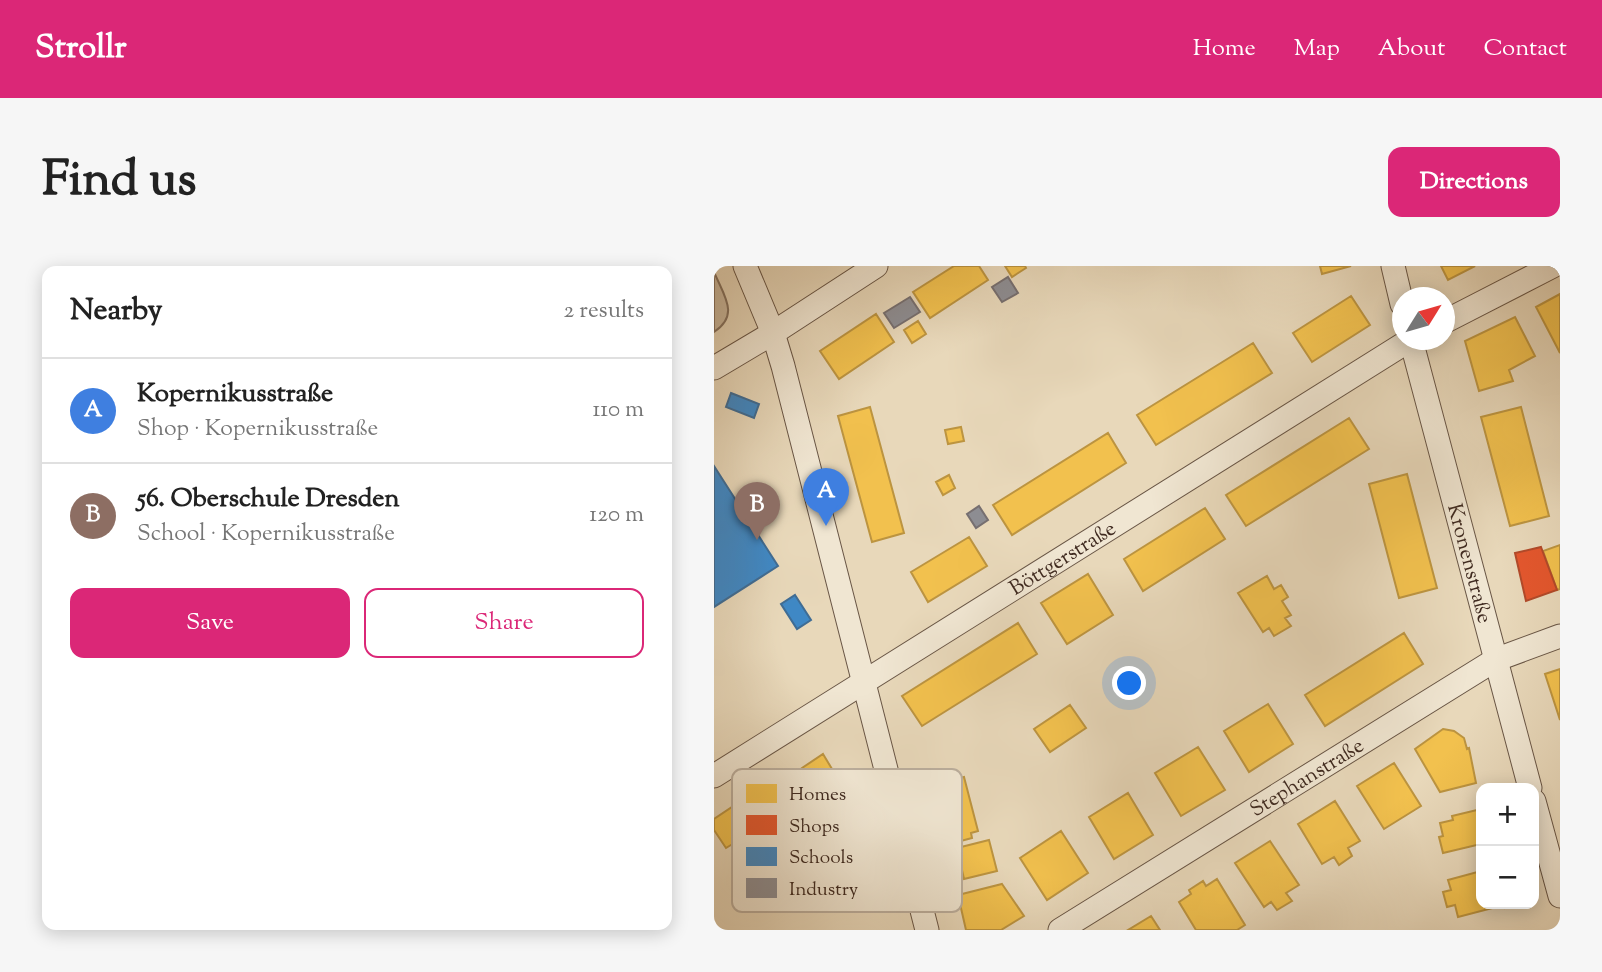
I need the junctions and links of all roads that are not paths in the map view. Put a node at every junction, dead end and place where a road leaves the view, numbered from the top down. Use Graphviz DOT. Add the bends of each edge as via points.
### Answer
graph roads {
  1 [pos="746,266"];
  2 [pos="876,266"];
  3 [pos="1394,266"];
  4 [pos="1553,266"];
  5 [pos="1398,287"];
  6 [pos="1455,316"];
  7 [pos="773,333"];
  8 [pos="1395,350"];
  9 [pos="1414,350"];
  10 [pos="714,368"];
  11 [pos="1560,636"];
  12 [pos="1495,660"];
  13 [pos="863,683"];
  14 [pos="885,769"];
  15 [pos="714,776"];
  16 [pos="1529,783"];
  17 [pos="1539,819"];
  18 [pos="1560,896"];
  19 [pos="922,912"];
  20 [pos="927,930"];
  21 [pos="1060,930"];
  1 -- 7 [label="street"];
  2 -- 7 [label="street"];
  3 -- 5 [label="street"];
  4 -- 6 [label="street"];
  7 -- 10 [label="street"];
  7 -- 13 [label="street"];
  8 -- 13 [label="street, Böttgerstraße"];
  9 -- 12 [label="street, Kronenstraße"];
  11 -- 12 [label="street, Stephanstraße"];
  12 -- 16 [label="street, Kronenstraße"];
  12 -- 21 [label="street, Stephanstraße"];
  13 -- 14 [label="street"];
  13 -- 15 [label="street, Böttgerstraße"];
  17 -- 18 [label="street"];
  19 -- 20 [label="street"];
}
